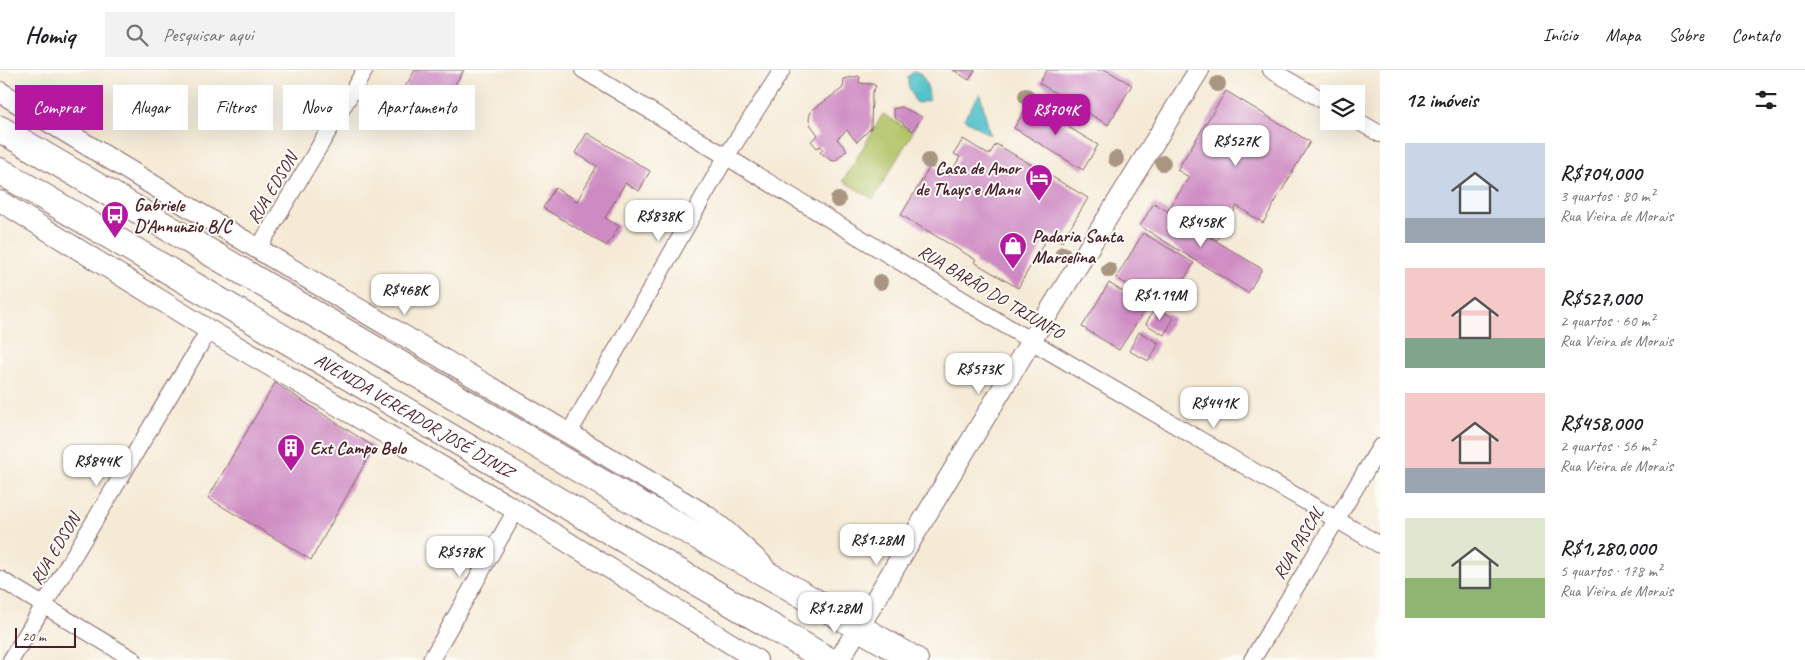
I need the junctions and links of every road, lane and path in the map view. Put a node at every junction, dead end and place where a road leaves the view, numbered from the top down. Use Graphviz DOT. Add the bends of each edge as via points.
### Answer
graph roads {
  1 [pos="365,70"];
  2 [pos="583,70"];
  3 [pos="782,70"];
  4 [pos="1198,70"];
  5 [pos="1271,70"];
  6 [pos="0,92"];
  7 [pos="1320,99"];
  8 [pos="1365,125"];
  9 [pos="0,129"];
  10 [pos="1380,134"];
  11 [pos="726,157"];
  12 [pos="0,171"];
  13 [pos="0,201"];
  14 [pos="258,249"];
  15 [pos="209,330"];
  16 [pos="1031,340"];
  17 [pos="569,433"];
  18 [pos="1380,447"];
  19 [pos="516,510"];
  20 [pos="1336,519"];
  21 [pos="1380,544"];
  22 [pos="0,579"];
  23 [pos="779,581"];
  24 [pos="44,605"];
  25 [pos="860,627"];
  26 [pos="11,660"];
  27 [pos="134,660"];
  28 [pos="431,660"];
  29 [pos="757,660"];
  30 [pos="828,660"];
  31 [pos="839,660"];
  32 [pos="915,660"];
  33 [pos="1252,660"];
  1 -- 14 [label="street, RUA EDSON"];
  2 -- 11 [label="street, RUA BARÃO DO TRIUNFO"];
  3 -- 11 [label="street"];
  4 -- 16 [label="street"];
  5 -- 7 [label="street"];
  6 -- 14 [label="street, AVENIDA VEREADOR JOSÉ DINIZ"];
  8 -- 10 [label="street"];
  9 -- 23 [label="main road, AVENIDA VEREADOR JOSÉ DINIZ" via="621,494"];
  11 -- 16 [label="street, RUA BARÃO DO TRIUNFO"];
  11 -- 17 [label="street"];
  12 -- 30 [label="main road, AVENIDA VEREADOR JOSÉ DINIZ"];
  13 -- 15 [label="street, AVENIDA VEREADOR JOSÉ DINIZ"];
  14 -- 17 [label="street, AVENIDA VEREADOR JOSÉ DINIZ"];
  15 -- 19 [label="street, AVENIDA VEREADOR JOSÉ DINIZ"];
  15 -- 24 [label="street, RUA EDSON"];
  16 -- 20 [label="street, RUA BARÃO DO TRIUNFO"];
  16 -- 25 [label="street"];
  17 -- 23 [label="street, AVENIDA VEREADOR JOSÉ DINIZ" via="706,515"];
  18 -- 20 [label="street, RUA PASCAL"];
  19 -- 28 [label="street"];
  19 -- 29 [label="street, AVENIDA VEREADOR JOSÉ DINIZ"];
  20 -- 21 [label="street, RUA BARÃO DO TRIUNFO"];
  20 -- 33 [label="street, RUA PASCAL"];
  22 -- 24 [label="street"];
  23 -- 25 [label="main road, AVENIDA VEREADOR JOSÉ DINIZ"];
  24 -- 26 [label="street, RUA EDSON"];
  24 -- 27 [label="street"];
  25 -- 31 [label="street"];
  25 -- 32 [label="main road, AVENIDA VEREADOR JOSÉ DINIZ"];
}
